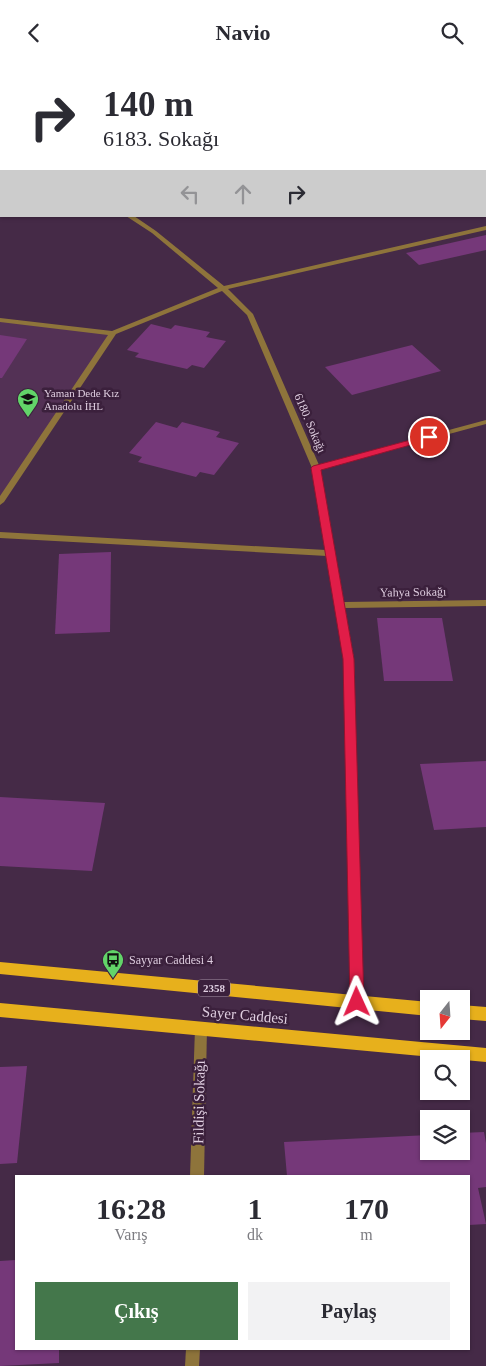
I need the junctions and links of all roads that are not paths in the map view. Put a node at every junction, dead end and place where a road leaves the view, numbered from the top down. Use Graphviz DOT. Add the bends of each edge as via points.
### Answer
graph roads {
  1 [pos="131,217"];
  2 [pos="486,228"];
  3 [pos="223,288"];
  4 [pos="0,320"];
  5 [pos="113,333"];
  6 [pos="486,422"];
  7 [pos="316,468"];
  8 [pos="0,502"];
  9 [pos="0,535"];
  10 [pos="330,553"];
  11 [pos="486,603"];
  12 [pos="340,605"];
  13 [pos="0,968"];
  14 [pos="357,1002"];
  15 [pos="420,1008"];
  16 [pos="0,1010"];
  17 [pos="470,1013"];
  18 [pos="486,1014"];
  19 [pos="201,1029"];
  20 [pos="486,1055"];
  21 [pos="197,1175"];
  22 [pos="193,1350"];
  23 [pos="192,1366"];
  1 -- 3 [label="street, 6180. Sokağı"];
  2 -- 3 [label="street"];
  3 -- 5 [label="street"];
  3 -- 7 [label="street, 6180. Sokağı" via="250,314"];
  4 -- 5 [label="street"];
  5 -- 8 [label="street"];
  6 -- 7 [label="street"];
  7 -- 10 [label="street, 6180. Sokağı"];
  9 -- 10 [label="street"];
  10 -- 12 [label="street, 6180. Sokağı"];
  11 -- 12 [label="street, Yahya Sokağı"];
  12 -- 14 [label="street, 6180. Sokağı" via="349,659"];
  13 -- 14 [label="main road, Sayer Caddesi / 2358"];
  14 -- 15 [label="main road, Sayer Caddesi / 2358"];
  16 -- 19 [label="main road, Sayer Caddesi"];
  17 -- 18 [label="main road"];
  19 -- 20 [label="main road, Sayer Caddesi"];
  19 -- 21 [label="street, Fildişi Sokağı"];
  22 -- 23 [label="street"];
}
